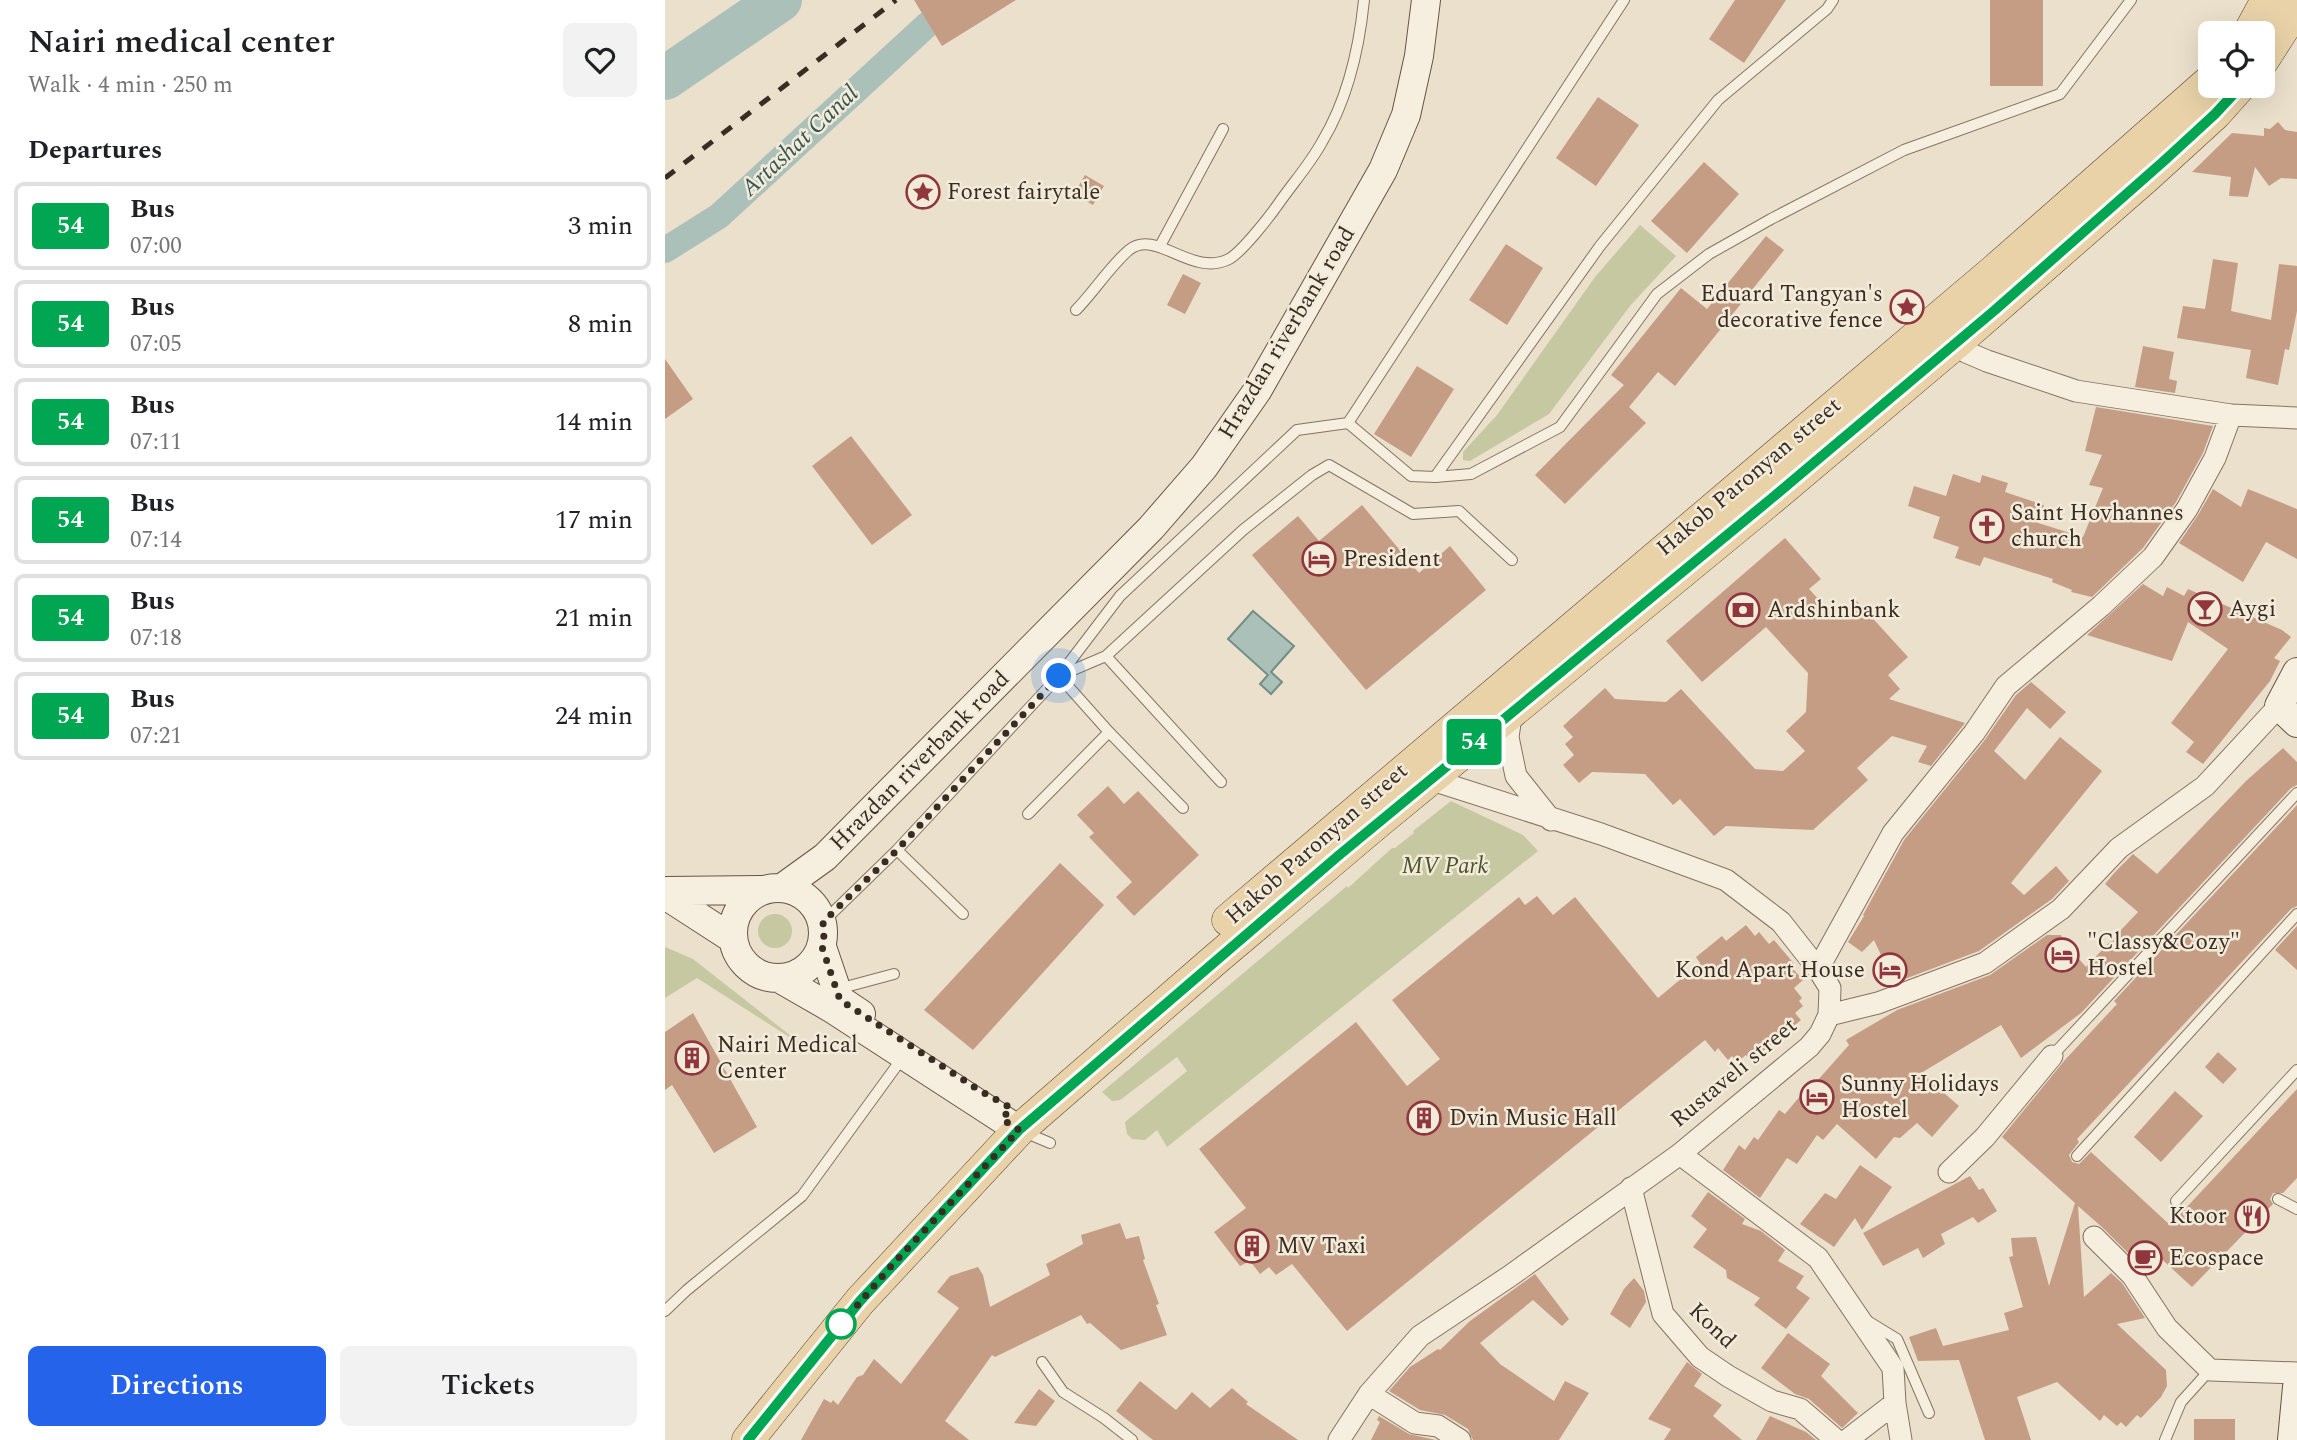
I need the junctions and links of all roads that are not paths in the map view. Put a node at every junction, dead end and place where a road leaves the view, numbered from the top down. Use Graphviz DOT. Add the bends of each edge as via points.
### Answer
graph roads {
  1 [pos="1364,0"];
  2 [pos="1426,0"];
  3 [pos="1625,0"];
  4 [pos="1833,0"];
  5 [pos="2131,0"];
  6 [pos="2267,0"];
  7 [pos="2297,7"];
  8 [pos="2256,21"];
  9 [pos="2275,41"];
  10 [pos="2198,92"];
  11 [pos="2229,98"];
  12 [pos="1223,129"];
  13 [pos="1160,246"];
  14 [pos="1076,310"];
  15 [pos="1956,343"];
  16 [pos="2231,415"];
  17 [pos="2297,418"];
  18 [pos="1348,424"];
  19 [pos="1435,477"];
  20 [pos="1512,560"];
  21 [pos="1106,656"];
  22 [pos="2297,672"];
  23 [pos="1059,676"];
  24 [pos="1512,710"];
  25 [pos="2288,714"];
  26 [pos="1108,732"];
  27 [pos="1418,773"];
  28 [pos="1221,782"];
  29 [pos="2297,793"];
  30 [pos="1183,808"];
  31 [pos="1028,814"];
  32 [pos="1551,820"];
  33 [pos="897,850"];
  34 [pos="825,857"];
  35 [pos="772,889"];
  36 [pos="665,893"];
  37 [pos="963,914"];
  38 [pos="2297,914"];
  39 [pos="819,924"];
  40 [pos="733,939"];
  41 [pos="1818,969"];
  42 [pos="894,974"];
  43 [pos="779,978"];
  44 [pos="835,990"];
  45 [pos="1829,1015"];
  46 [pos="905,1055"];
  47 [pos="2052,1056"];
  48 [pos="2297,1070"];
  49 [pos="1023,1124"];
  50 [pos="2225,1148"];
  51 [pos="1680,1154"];
  52 [pos="2077,1156"];
  53 [pos="2234,1156"];
  54 [pos="1949,1172"];
  55 [pos="1631,1188"];
  56 [pos="2278,1199"];
  57 [pos="2176,1201"];
  58 [pos="2297,1209"];
  59 [pos="2094,1237"];
  60 [pos="665,1311"];
  61 [pos="1858,1315"];
  62 [pos="1042,1362"];
  63 [pos="2210,1370"];
  64 [pos="2297,1373"];
  65 [pos="2297,1387"];
  66 [pos="1369,1394"];
  67 [pos="1895,1403"];
  68 [pos="1929,1413"];
  69 [pos="731,1440"];
  70 [pos="748,1440"];
  71 [pos="1132,1440"];
  72 [pos="1339,1440"];
  73 [pos="1460,1440"];
  74 [pos="1836,1440"];
  75 [pos="1847,1440"];
  76 [pos="1901,1440"];
  77 [pos="2165,1440"];
  78 [pos="2292,1440"];
  1 -- 13 [label="lane" via="1356,63 1341,103 1322,142 1263,225 1229,259 1203,264"];
  2 -- 34 [label="street, Hrazdan riverbank road" via="1406,115 1383,170 1257,391 1212,456 1151,528"];
  3 -- 18 [label="lane"];
  4 -- 19 [label="lane" via="1719,100 1600,246"];
  5 -- 19 [label="lane" via="2060,94 1904,150 1709,254 1657,294 1560,427 1471,474"];
  6 -- 8 [label="main road"];
  7 -- 9 [label="main road"];
  10 -- 27 [label="main road, Hakob Paronyan street"];
  11 -- 15 [label="main road, Hakob Paronyan street" via="2156,169"];
  12 -- 13 [label="lane"];
  13 -- 14 [label="lane" via="1144,243 1129,250"];
  15 -- 16 [label="street" via="1987,362 2076,391"];
  15 -- 24 [label="main road, Hakob Paronyan street"];
  16 -- 17 [label="street"];
  16 -- 41 [label="street" via="2215,458 2187,509 2153,557 2006,686 1893,833"];
  18 -- 19 [label="lane" via="1412,476"];
  18 -- 23 [label="lane" via="1297,430 1120,596"];
  20 -- 21 [label="lane" via="1459,511 1413,514 1329,465 1243,530"];
  21 -- 23 [label="lane"];
  21 -- 28 [label="lane"];
  22 -- 25 [label="street"];
  23 -- 26 [label="lane"];
  23 -- 33 [label="lane"];
  24 -- 27 [label="main road, Hakob Paronyan street"];
  24 -- 32 [label="street" via="1508,737 1516,776"];
  25 -- 45 [label="street, Rustaveli street" via="2205,786 2119,848 2061,909 1985,963 1878,1003"];
  26 -- 30 [label="lane"];
  26 -- 31 [label="lane"];
  27 -- 32 [label="street"];
  27 -- 49 [label="main road, Hakob Paronyan street"];
  27 -- 49 [label="main road, Hakob Paronyan street" via="1378,822"];
  29 -- 47 [label="lane"];
  32 -- 41 [label="street" via="1726,880 1781,922"];
  33 -- 37 [label="lane"];
  33 -- 39 [label="lane"];
  34 -- 35 [label="street, Hrazdan riverbank road"];
  34 -- 39 [label="street, Hrazdan riverbank road"];
  35 -- 36 [label="street"];
  35 -- 39 [label="street" via="793,890"];
  35 -- 40 [label="street" via="745,902"];
  36 -- 40 [label="street"];
  38 -- 52 [label="lane"];
  39 -- 43 [label="street" via="817,957 801,973"];
  39 -- 44 [label="street"];
  40 -- 43 [label="street" via="749,968"];
  41 -- 45 [label="street" via="1830,988"];
  42 -- 44 [label="lane"];
  43 -- 46 [label="street"];
  44 -- 49 [label="street" via="840,1000"];
  45 -- 51 [label="street, Rustaveli street" via="1809,1047"];
  46 -- 49 [label="street"];
  46 -- 60 [label="lane" via="802,1196"];
  47 -- 54 [label="street" via="1985,1137"];
  48 -- 50 [label="lane"];
  49 -- 69 [label="main road, Hakob Paronyan street" via="900,1226 765,1386"];
  49 -- 70 [label="main road, Hakob Paronyan street" via="860,1301"];
  50 -- 53 [label="lane"];
  50 -- 57 [label="lane"];
  51 -- 55 [label="street, Rustaveli street"];
  51 -- 61 [label="street" via="1818,1258"];
  55 -- 66 [label="street, Rustaveli street" via="1420,1336"];
  55 -- 74 [label="street, Kond" via="1663,1314 1700,1357 1773,1401 1800,1409"];
  56 -- 58 [label="lane"];
  59 -- 63 [label="street" via="2132,1275 2167,1328"];
  61 -- 67 [label="street" via="1893,1368"];
  61 -- 68 [label="lane" via="1897,1339"];
  62 -- 71 [label="lane" via="1063,1392"];
  63 -- 64 [label="street"];
  63 -- 77 [label="lane" via="2181,1402"];
  65 -- 78 [label="street"];
  66 -- 72 [label="street, Rustaveli street"];
  66 -- 73 [label="street" via="1415,1423 1438,1426"];
  67 -- 75 [label="street"];
  67 -- 76 [label="street"];
}
